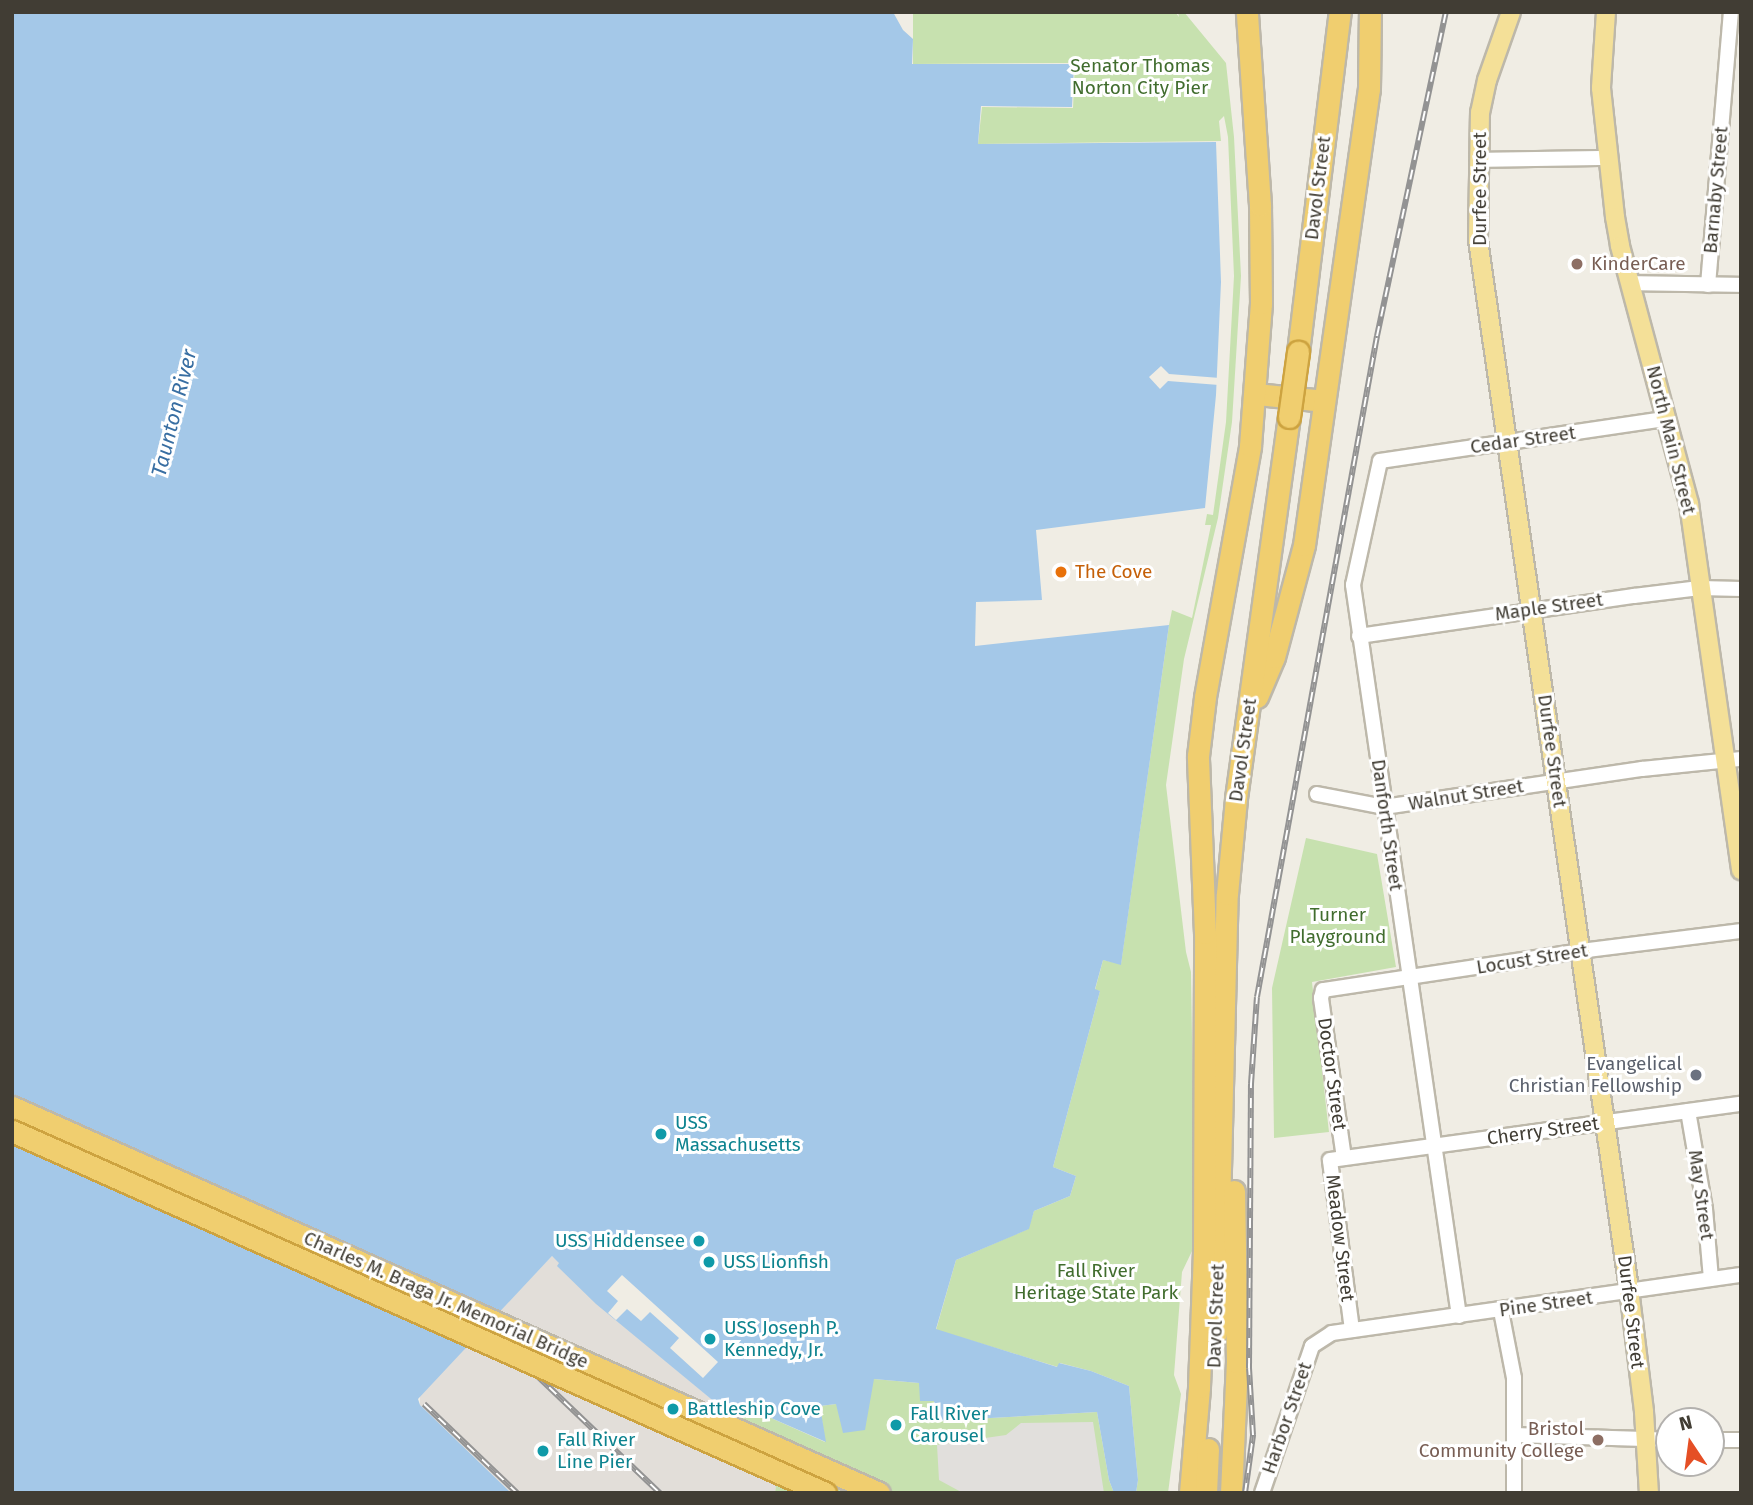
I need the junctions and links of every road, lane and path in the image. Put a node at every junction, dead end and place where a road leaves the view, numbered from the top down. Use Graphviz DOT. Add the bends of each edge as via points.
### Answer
graph roads {
  1 [pos="1247,12"];
  2 [pos="1340,12"];
  3 [pos="1370,12"];
  4 [pos="1511,12"];
  5 [pos="1606,12"];
  6 [pos="1731,12"];
  7 [pos="1735,29"];
  8 [pos="1608,158"];
  9 [pos="1479,160"];
  10 [pos="1630,283"];
  11 [pos="1708,285"];
  12 [pos="1741,285"];
  13 [pos="1256,394"];
  14 [pos="1324,401"];
  15 [pos="1666,419"];
  16 [pos="1506,443"];
  17 [pos="1380,461"];
  18 [pos="1700,588"];
  19 [pos="1741,589"];
  20 [pos="1531,609"];
  21 [pos="1359,636"];
  22 [pos="1247,721"];
  23 [pos="1734,759"];
  24 [pos="1556,781"];
  25 [pos="1317,794"];
  26 [pos="1384,807"];
  27 [pos="1741,870"];
  28 [pos="1741,931"];
  29 [pos="1580,951"];
  30 [pos="1223,972"];
  31 [pos="1409,977"];
  32 [pos="1323,990"];
  33 [pos="1741,1104"];
  34 [pos="12,1107"];
  35 [pos="1688,1111"];
  36 [pos="1604,1123"];
  37 [pos="12,1131"];
  38 [pos="1433,1146"];
  39 [pos="1344,1158"];
  40 [pos="1741,1275"];
  41 [pos="1711,1279"];
  42 [pos="1629,1291"];
  43 [pos="1501,1311"];
  44 [pos="1460,1316"];
  45 [pos="1352,1330"];
  46 [pos="1514,1435"];
  47 [pos="1645,1439"];
  48 [pos="1655,1439"];
  49 [pos="825,1493"];
  50 [pos="879,1493"];
  51 [pos="1190,1493"];
  52 [pos="1206,1493"];
  53 [pos="1231,1493"];
  54 [pos="1262,1493"];
  55 [pos="1514,1493"];
  56 [pos="1649,1493"];
  1 -- 13 [label="highway, Davol Street" via="1261,224"];
  2 -- 22 [label="highway, Davol Street, bridge"];
  3 -- 14 [label="highway" via="1369,89"];
  4 -- 9 [label="main road, Durfee Street" via="1483,94"];
  5 -- 8 [label="main road, North Main Street" via="1601,88"];
  6 -- 7 [label="street, Barnaby Street"];
  7 -- 11 [label="street, Barnaby Street"];
  8 -- 9 [label="street"];
  8 -- 10 [label="main road, North Main Street"];
  9 -- 16 [label="main road, Durfee Street" via="1478,240"];
  10 -- 11 [label="street"];
  10 -- 15 [label="main road, North Main Street"];
  11 -- 12 [label="street"];
  13 -- 14 [label="highway"];
  13 -- 51 [label="highway, Davol Street" via="1199,736 1205,1065 1200,1366"];
  14 -- 22 [label="highway" via="1297,576 1274,657"];
  15 -- 16 [label="street, Cedar Street"];
  15 -- 18 [label="main road, North Main Street" via="1689,503"];
  16 -- 17 [label="street, Cedar Street"];
  16 -- 20 [label="main road, Durfee Street"];
  17 -- 21 [label="street, Danforth Street" via="1353,585"];
  18 -- 19 [label="street, Maple Street"];
  18 -- 20 [label="street, Maple Street"];
  18 -- 23 [label="main road, North Main Street"];
  20 -- 21 [label="street, Maple Street"];
  20 -- 24 [label="main road, Durfee Street"];
  21 -- 26 [label="street, Danforth Street"];
  22 -- 30 [label="highway, Davol Street" via="1234,818"];
  23 -- 24 [label="street, Walnut Street"];
  23 -- 27 [label="main road, North Main Street"];
  24 -- 26 [label="street, Walnut Street"];
  24 -- 29 [label="main road, Durfee Street"];
  25 -- 26 [label="street, Walnut Street"];
  26 -- 31 [label="street, Danforth Street"];
  28 -- 29 [label="street, Locust Street"];
  29 -- 31 [label="street, Locust Street"];
  29 -- 36 [label="main road, Durfee Street"];
  30 -- 52 [label="highway, Davol Street" via="1220,1218"];
  30 -- 53 [label="highway" via="1231,1029 1236,1289"];
  31 -- 32 [label="street, Locust Street"];
  31 -- 38 [label="street, Danforth Street"];
  32 -- 39 [label="street, Doctor Street"];
  33 -- 35 [label="street, Cherry Street"];
  34 -- 50 [label="highway, Charles M. Braga Jr. Memorial Bridge"];
  35 -- 36 [label="street, Cherry Street"];
  35 -- 41 [label="street, May Street" via="1705,1209"];
  36 -- 38 [label="street, Cherry Street"];
  36 -- 42 [label="main road, Durfee Street"];
  37 -- 49 [label="highway, Charles M. Braga Jr. Memorial Bridge, bridge"];
  38 -- 39 [label="street, Cherry Street"];
  38 -- 44 [label="street, Danforth Street"];
  39 -- 45 [label="street, Meadow Street" via="1330,1160"];
  40 -- 41 [label="street, Pine Street"];
  41 -- 42 [label="street, Pine Street"];
  42 -- 43 [label="street, Pine Street"];
  42 -- 47 [label="main road, Durfee Street"];
  43 -- 44 [label="street, Pine Street"];
  43 -- 46 [label="street" via="1514,1378"];
  44 -- 45 [label="street, Pine Street"];
  45 -- 54 [label="street, Harbor Street" via="1332,1333 1312,1346"];
  46 -- 47 [label="street"];
  46 -- 55 [label="street"];
  47 -- 48 [label="street"];
  47 -- 56 [label="main road, Durfee Street"];
}
